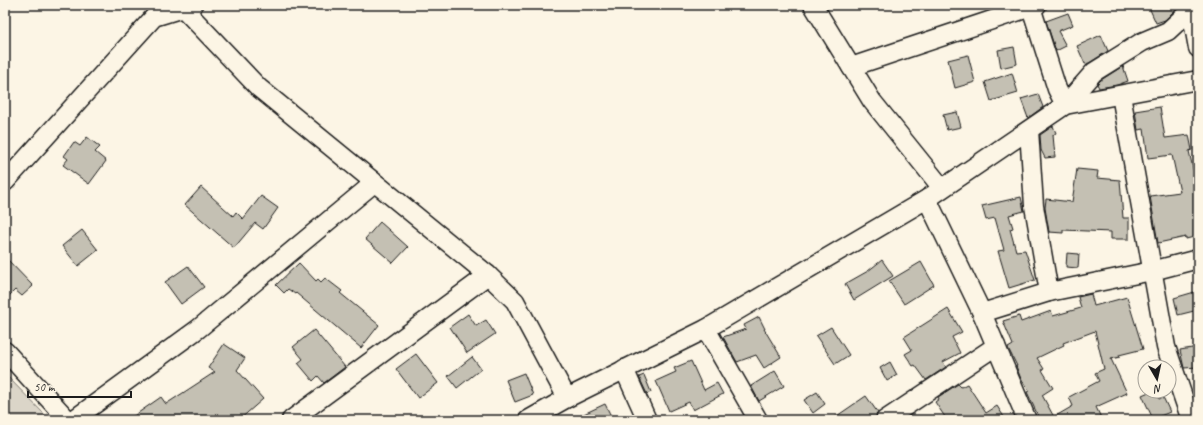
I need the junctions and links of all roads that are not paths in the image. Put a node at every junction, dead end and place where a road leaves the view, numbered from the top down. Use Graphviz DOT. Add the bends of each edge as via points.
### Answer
graph roads {
  1 [pos="813,5"];
  2 [pos="1034,6"];
  3 [pos="188,7"];
  4 [pos="1194,7"];
  5 [pos="1198,48"];
  6 [pos="851,67"];
  7 [pos="1198,80"];
  8 [pos="1121,95"];
  9 [pos="1065,105"];
  10 [pos="1028,130"];
  11 [pos="5,182"];
  12 [pos="374,183"];
  13 [pos="942,188"];
  14 [pos="927,199"];
  15 [pos="1198,259"];
  16 [pos="1152,271"];
  17 [pos="488,275"];
  18 [pos="1049,292"];
  19 [pos="982,313"];
  20 [pos="706,329"];
  21 [pos="996,346"];
  22 [pos="5,351"];
  23 [pos="624,369"];
  24 [pos="567,398"];
  25 [pos="536,418"];
  26 [pos="68,420"];
  27 [pos="73,420"];
  28 [pos="291,420"];
  29 [pos="647,420"];
  30 [pos="758,420"];
  31 [pos="885,420"];
  32 [pos="1026,420"];
  33 [pos="1191,420"];
  1 -- 6 [label="street"];
  2 -- 6 [label="street"];
  2 -- 9 [label="street" via="1057,89"];
  3 -- 11 [label="street" via="154,17"];
  3 -- 12 [label="street" via="259,88"];
  4 -- 5 [label="street"];
  4 -- 9 [label="street" via="1168,31 1142,42 1094,72"];
  6 -- 13 [label="street" via="872,101"];
  7 -- 8 [label="street"];
  8 -- 9 [label="street"];
  8 -- 16 [label="street"];
  9 -- 10 [label="street"];
  10 -- 13 [label="street"];
  10 -- 18 [label="street" via="1034,206"];
  12 -- 17 [label="street"];
  12 -- 27 [label="street" via="198,329"];
  13 -- 14 [label="street"];
  14 -- 19 [label="street"];
  14 -- 20 [label="street"];
  15 -- 16 [label="street"];
  16 -- 18 [label="street"];
  16 -- 33 [label="street" via="1166,346"];
  17 -- 24 [label="street" via="516,301"];
  17 -- 28 [label="street"];
  18 -- 19 [label="street"];
  19 -- 21 [label="street"];
  20 -- 23 [label="street"];
  20 -- 30 [label="street"];
  21 -- 31 [label="street"];
  21 -- 32 [label="street"];
  22 -- 26 [label="street"];
  23 -- 24 [label="street"];
  23 -- 29 [label="street"];
  24 -- 25 [label="street"];
}
